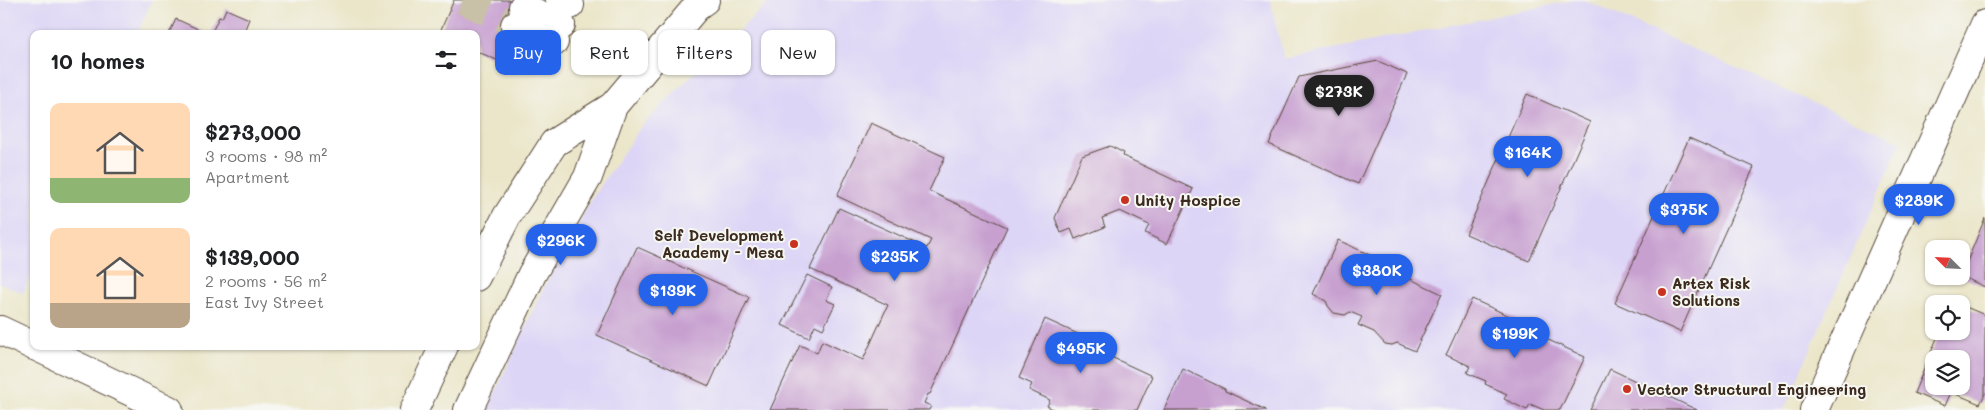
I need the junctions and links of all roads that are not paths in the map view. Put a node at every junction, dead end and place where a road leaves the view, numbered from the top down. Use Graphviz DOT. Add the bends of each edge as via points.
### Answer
graph roads {
  1 [pos="705,0"];
  2 [pos="519,16"];
  3 [pos="562,18"];
  4 [pos="1985,24"];
  5 [pos="613,106"];
  6 [pos="480,269"];
  7 [pos="0,330"];
  8 [pos="30,344"];
  9 [pos="42,350"];
  10 [pos="442,350"];
  11 [pos="169,410"];
  12 [pos="414,410"];
  13 [pos="468,410"];
  14 [pos="1814,410"];
  1 -- 5 [label="street"];
  2 -- 3 [label="street"];
  4 -- 14 [label="street"];
  5 -- 6 [label="street" via="554,143 507,216"];
  5 -- 13 [label="street" via="588,177 532,274"];
  7 -- 8 [label="street"];
  9 -- 11 [label="street"];
  10 -- 12 [label="street"];
}
